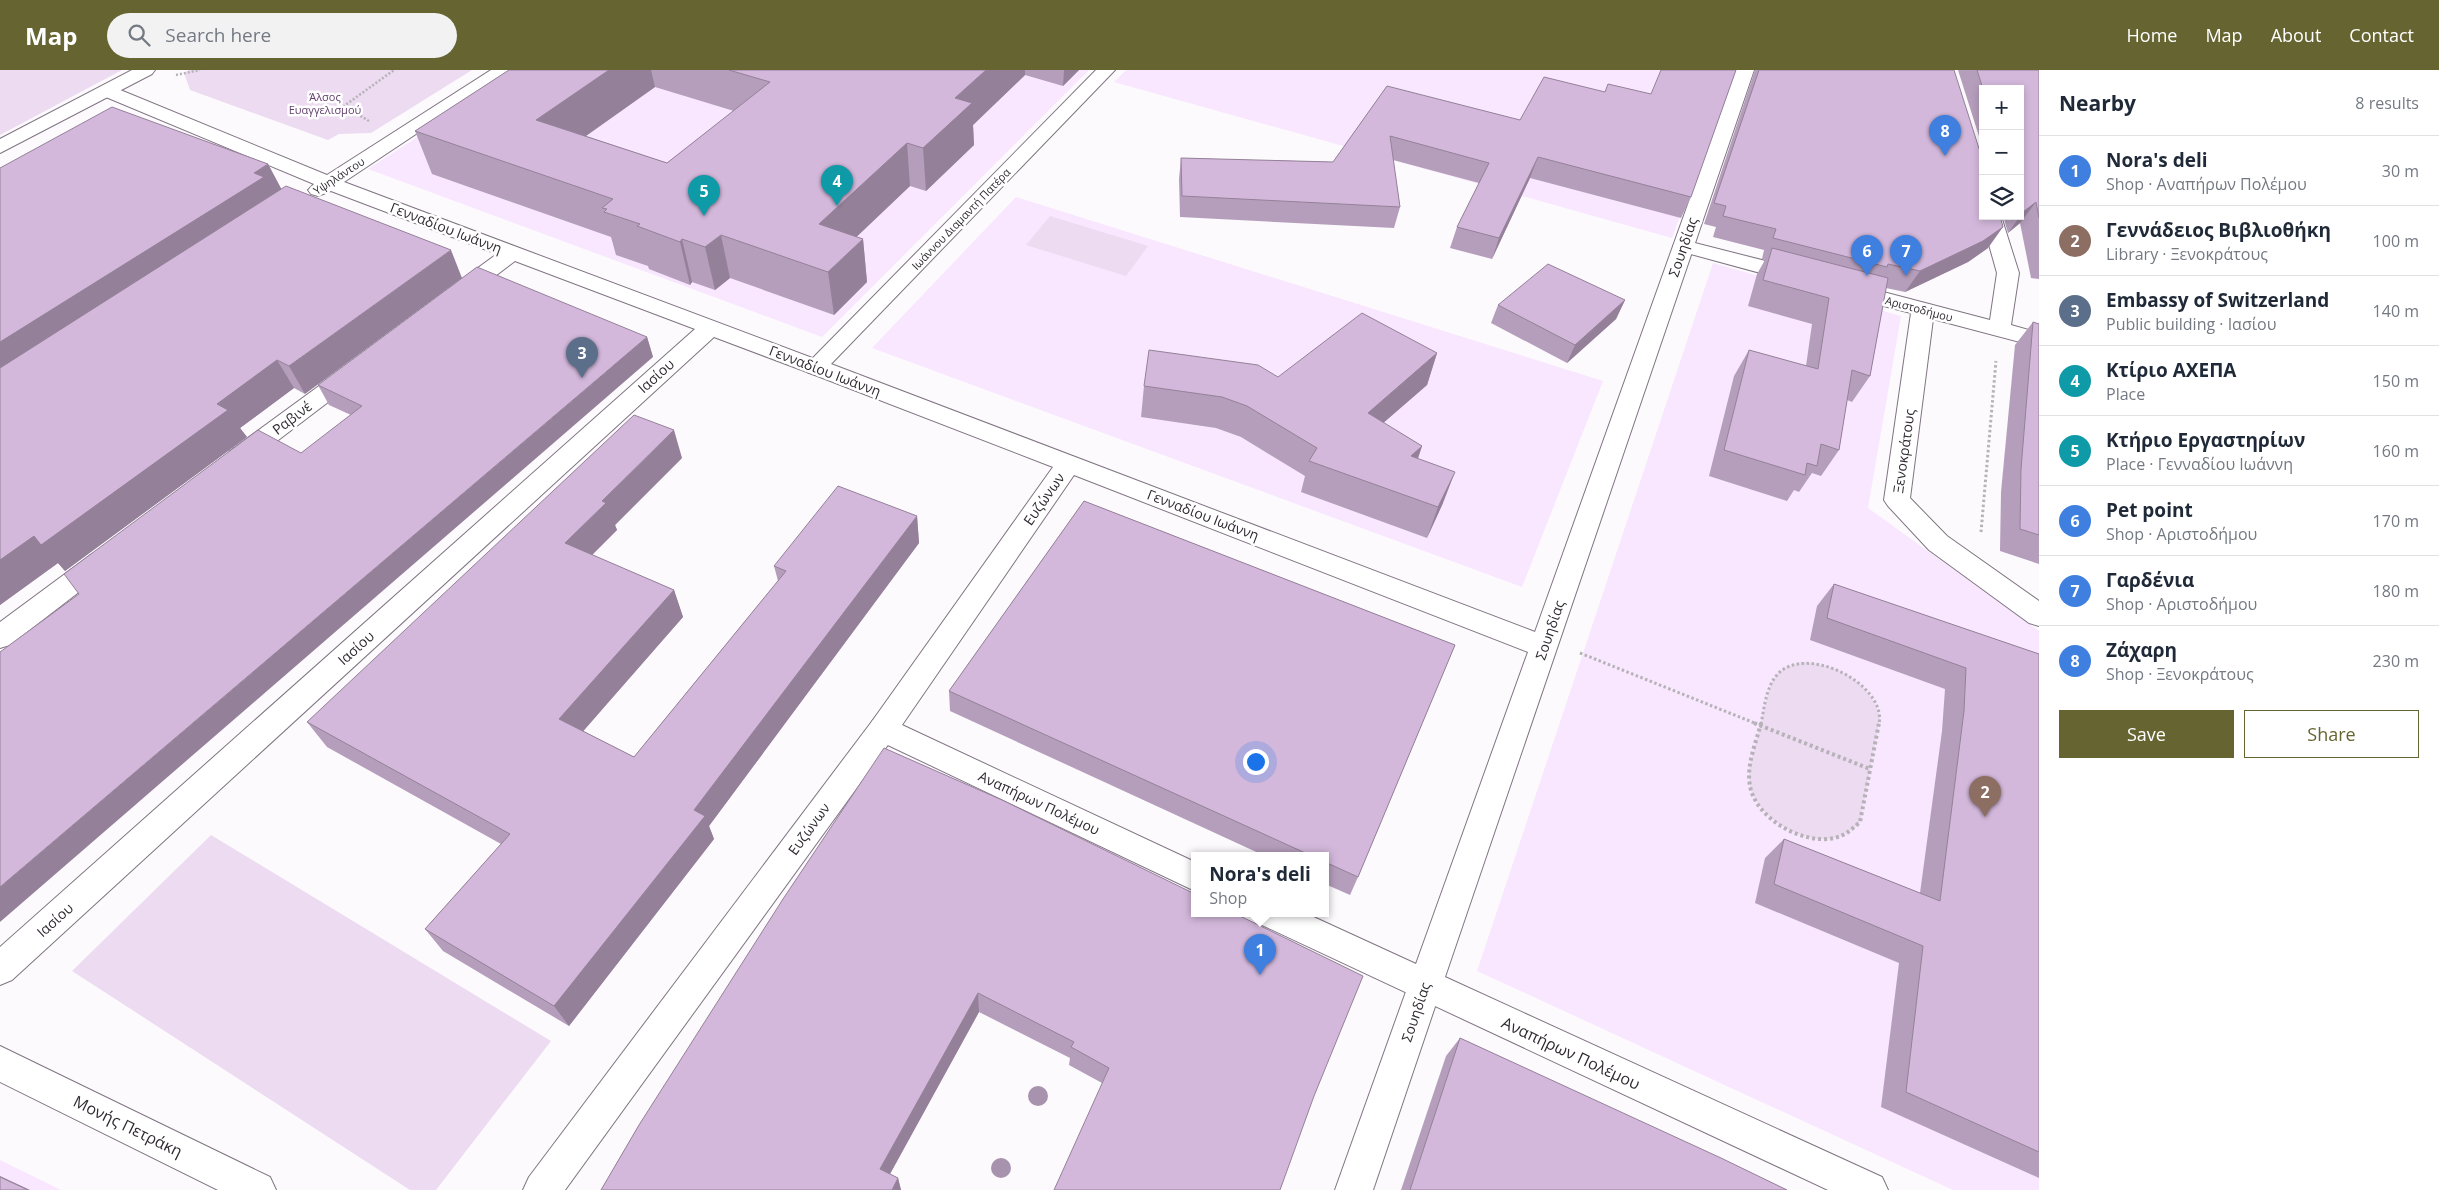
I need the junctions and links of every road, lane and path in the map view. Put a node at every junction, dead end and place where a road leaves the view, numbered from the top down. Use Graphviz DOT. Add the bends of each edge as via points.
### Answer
graph roads {
  1 [pos="146,70"];
  2 [pos="178,70"];
  3 [pos="200,70"];
  4 [pos="394,70"];
  5 [pos="502,70"];
  6 [pos="1106,70"];
  7 [pos="1745,70"];
  8 [pos="107,90"];
  9 [pos="372,123"];
  10 [pos="0,147"];
  11 [pos="329,183"];
  12 [pos="300,202"];
  13 [pos="1992,220"];
  14 [pos="1683,246"];
  15 [pos="512,253"];
  16 [pos="440,307"];
  17 [pos="1923,310"];
  18 [pos="711,327"];
  19 [pos="1999,330"];
  20 [pos="2039,340"];
  21 [pos="1997,352"];
  22 [pos="368,361"];
  23 [pos="815,368"];
  24 [pos="1070,463"];
  25 [pos="224,469"];
  26 [pos="1938,543"];
  27 [pos="120,547"];
  28 [pos="2039,615"];
  29 [pos="0,637"];
  30 [pos="1545,643"];
  31 [pos="1760,725"];
  32 [pos="883,729"];
  33 [pos="1870,769"];
  34 [pos="1191,875"];
  35 [pos="1279,917"];
  36 [pos="0,970"];
  37 [pos="1426,986"];
  38 [pos="0,1063"];
  39 [pos="256,1190"];
  40 [pos="542,1190"];
  41 [pos="1354,1190"];
  42 [pos="1869,1190"];
  1 -- 8 [label="street"];
  2 -- 3 [label="path" via="171,76"];
  4 -- 9 [label="path" via="344,106"];
  5 -- 11 [label="street, Υψηλάντου"];
  6 -- 23 [label="street, Ιωάννου Διαμαντή Πατέρα"];
  7 -- 14 [label="street, Σουηδίας"];
  8 -- 10 [label="street"];
  8 -- 11 [label="street, Γενναδίου Ιωάννη"];
  11 -- 12 [label="street, Υψηλάντου"];
  11 -- 15 [label="street, Γενναδίου Ιωάννη"];
  13 -- 19 [label="street" via="2008,273"];
  14 -- 17 [label="street, Αριστοδήμου"];
  14 -- 30 [label="street, Σουηδίας"];
  15 -- 16 [label="street"];
  15 -- 18 [label="street, Γενναδίου Ιωάννη"];
  17 -- 19 [label="street, Αριστοδήμου"];
  17 -- 26 [label="street, Ξενοκράτους" via="1897,500"];
  18 -- 23 [label="street, Γενναδίου Ιωάννη"];
  18 -- 36 [label="street, Ιασίου"];
  19 -- 20 [label="street, Αριστοδήμου"];
  21 -- 26 [label="path" via="1980,540"];
  22 -- 25 [label="street, Ραβινέ"];
  23 -- 24 [label="street, Γενναδίου Ιωάννη"];
  24 -- 30 [label="street, Γενναδίου Ιωάννη"];
  24 -- 32 [label="street, Ευζώνων"];
  26 -- 28 [label="street, Ξενοκράτους"];
  27 -- 29 [label="street"];
  30 -- 31 [label="path"];
  30 -- 37 [label="street, Σουηδίας"];
  31 -- 33 [label="path"];
  31 -- 33 [label="path" via="1777,672 1788,665 1803,662 1838,669 1862,685 1877,705 1880,719"];
  31 -- 33 [label="path" via="1749,769 1749,783 1766,813 1782,826 1800,834 1819,839 1852,833 1860,822"];
  32 -- 34 [label="street, Αναπήρων Πολέμου"];
  32 -- 40 [label="street, Ευζώνων"];
  35 -- 37 [label="street, Αναπήρων Πολέμου"];
  37 -- 41 [label="street, Σουηδίας"];
  37 -- 42 [label="street, Αναπήρων Πολέμου"];
  38 -- 39 [label="street, Μονής Πετράκη"];
}
